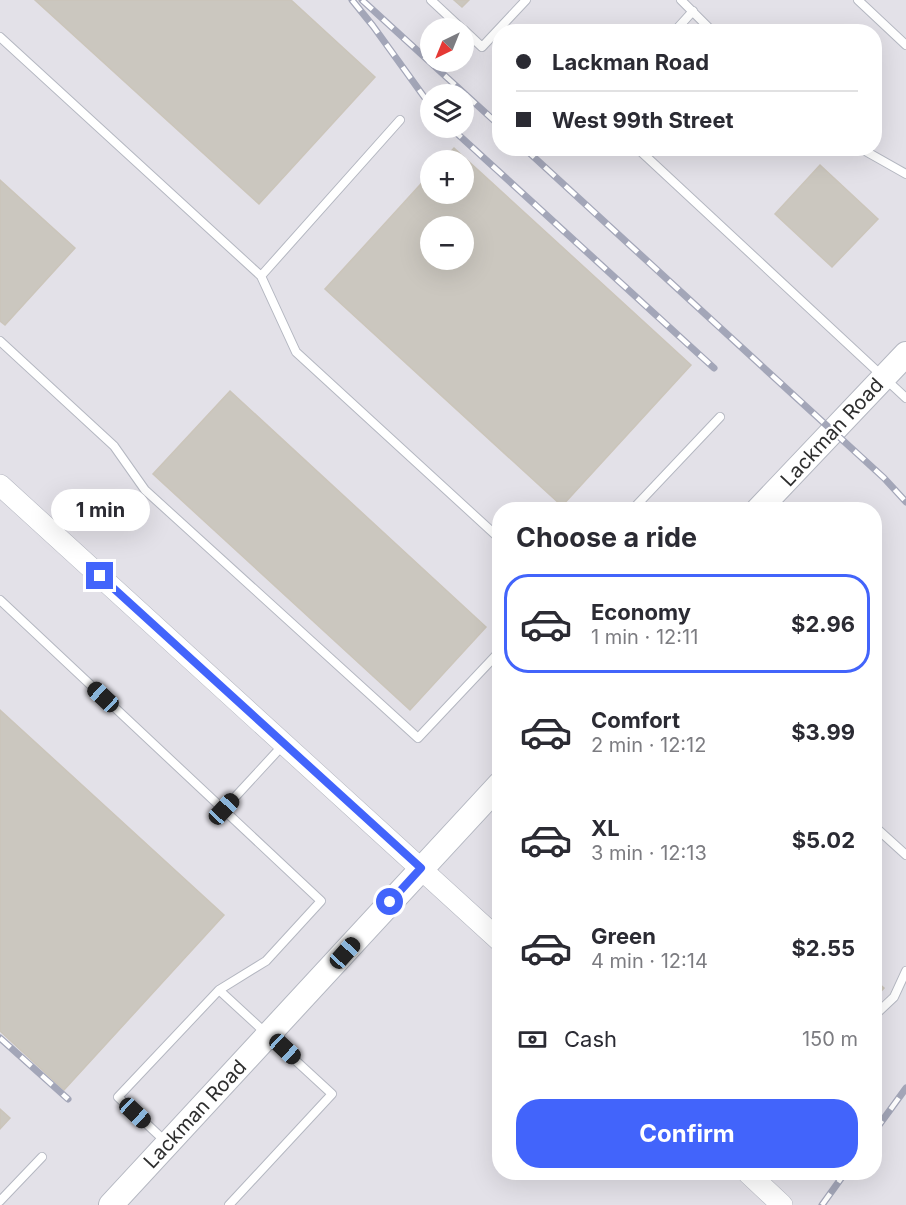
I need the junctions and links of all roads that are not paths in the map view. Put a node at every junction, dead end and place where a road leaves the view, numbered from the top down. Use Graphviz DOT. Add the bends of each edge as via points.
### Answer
graph roads {
  1 [pos="430,0"];
  2 [pos="526,0"];
  3 [pos="681,0"];
  4 [pos="858,0"];
  5 [pos="693,11"];
  6 [pos="450,18"];
  7 [pos="504,24"];
  8 [pos="681,24"];
  9 [pos="705,24"];
  10 [pos="492,36"];
  11 [pos="0,37"];
  12 [pos="474,39"];
  13 [pos="906,45"];
  14 [pos="400,120"];
  15 [pos="646,156"];
  16 [pos="875,156"];
  17 [pos="906,174"];
  18 [pos="261,276"];
  19 [pos="0,341"];
  20 [pos="906,354"];
  21 [pos="884,378"];
  22 [pos="906,398"];
  23 [pos="720,417"];
  24 [pos="0,485"];
  25 [pos="640,502"];
  26 [pos="766,502"];
  27 [pos="492,532"];
  28 [pos="0,600"];
  29 [pos="492,659"];
  30 [pos="284,744"];
  31 [pos="492,793"];
  32 [pos="224,809"];
  33 [pos="882,833"];
  34 [pos="906,855"];
  35 [pos="421,868"];
  36 [pos="492,934"];
  37 [pos="906,971"];
  38 [pos="219,990"];
  39 [pos="882,1008"];
  40 [pos="269,1034"];
  41 [pos="168,1144"];
  42 [pos="42,1157"];
  43 [pos="755,1180"];
  44 [pos="0,1201"];
  45 [pos="111,1205"];
  46 [pos="229,1205"];
  47 [pos="782,1205"];
  1 -- 6 [label="lane"];
  2 -- 7 [label="lane"];
  3 -- 5 [label="lane"];
  4 -- 13 [label="lane"];
  5 -- 8 [label="lane"];
  5 -- 9 [label="lane"];
  10 -- 12 [label="lane" via="482,47"];
  11 -- 18 [label="lane"];
  14 -- 18 [label="lane"];
  15 -- 21 [label="lane"];
  16 -- 17 [label="lane"];
  18 -- 27 [label="lane" via="296,352"];
  19 -- 29 [label="lane" via="114,446 145,490 418,738"];
  20 -- 21 [label="main road, Lackman Road"];
  21 -- 22 [label="lane"];
  21 -- 26 [label="main road, Lackman Road"];
  23 -- 25 [label="lane"];
  24 -- 30 [label="street"];
  28 -- 32 [label="lane"];
  30 -- 32 [label="lane"];
  30 -- 35 [label="street"];
  31 -- 35 [label="main road, Lackman Road"];
  32 -- 38 [label="lane" via="321,901 266,961"];
  33 -- 34 [label="lane"];
  35 -- 36 [label="street"];
  35 -- 40 [label="main road, Lackman Road"];
  37 -- 39 [label="lane" via="894,997"];
  38 -- 40 [label="lane"];
  38 -- 41 [label="lane" via="118,1097"];
  40 -- 41 [label="main road, Lackman Road"];
  40 -- 46 [label="lane" via="332,1094"];
  41 -- 45 [label="main road, Lackman Road"];
  42 -- 44 [label="lane"];
  43 -- 47 [label="street"];
}
